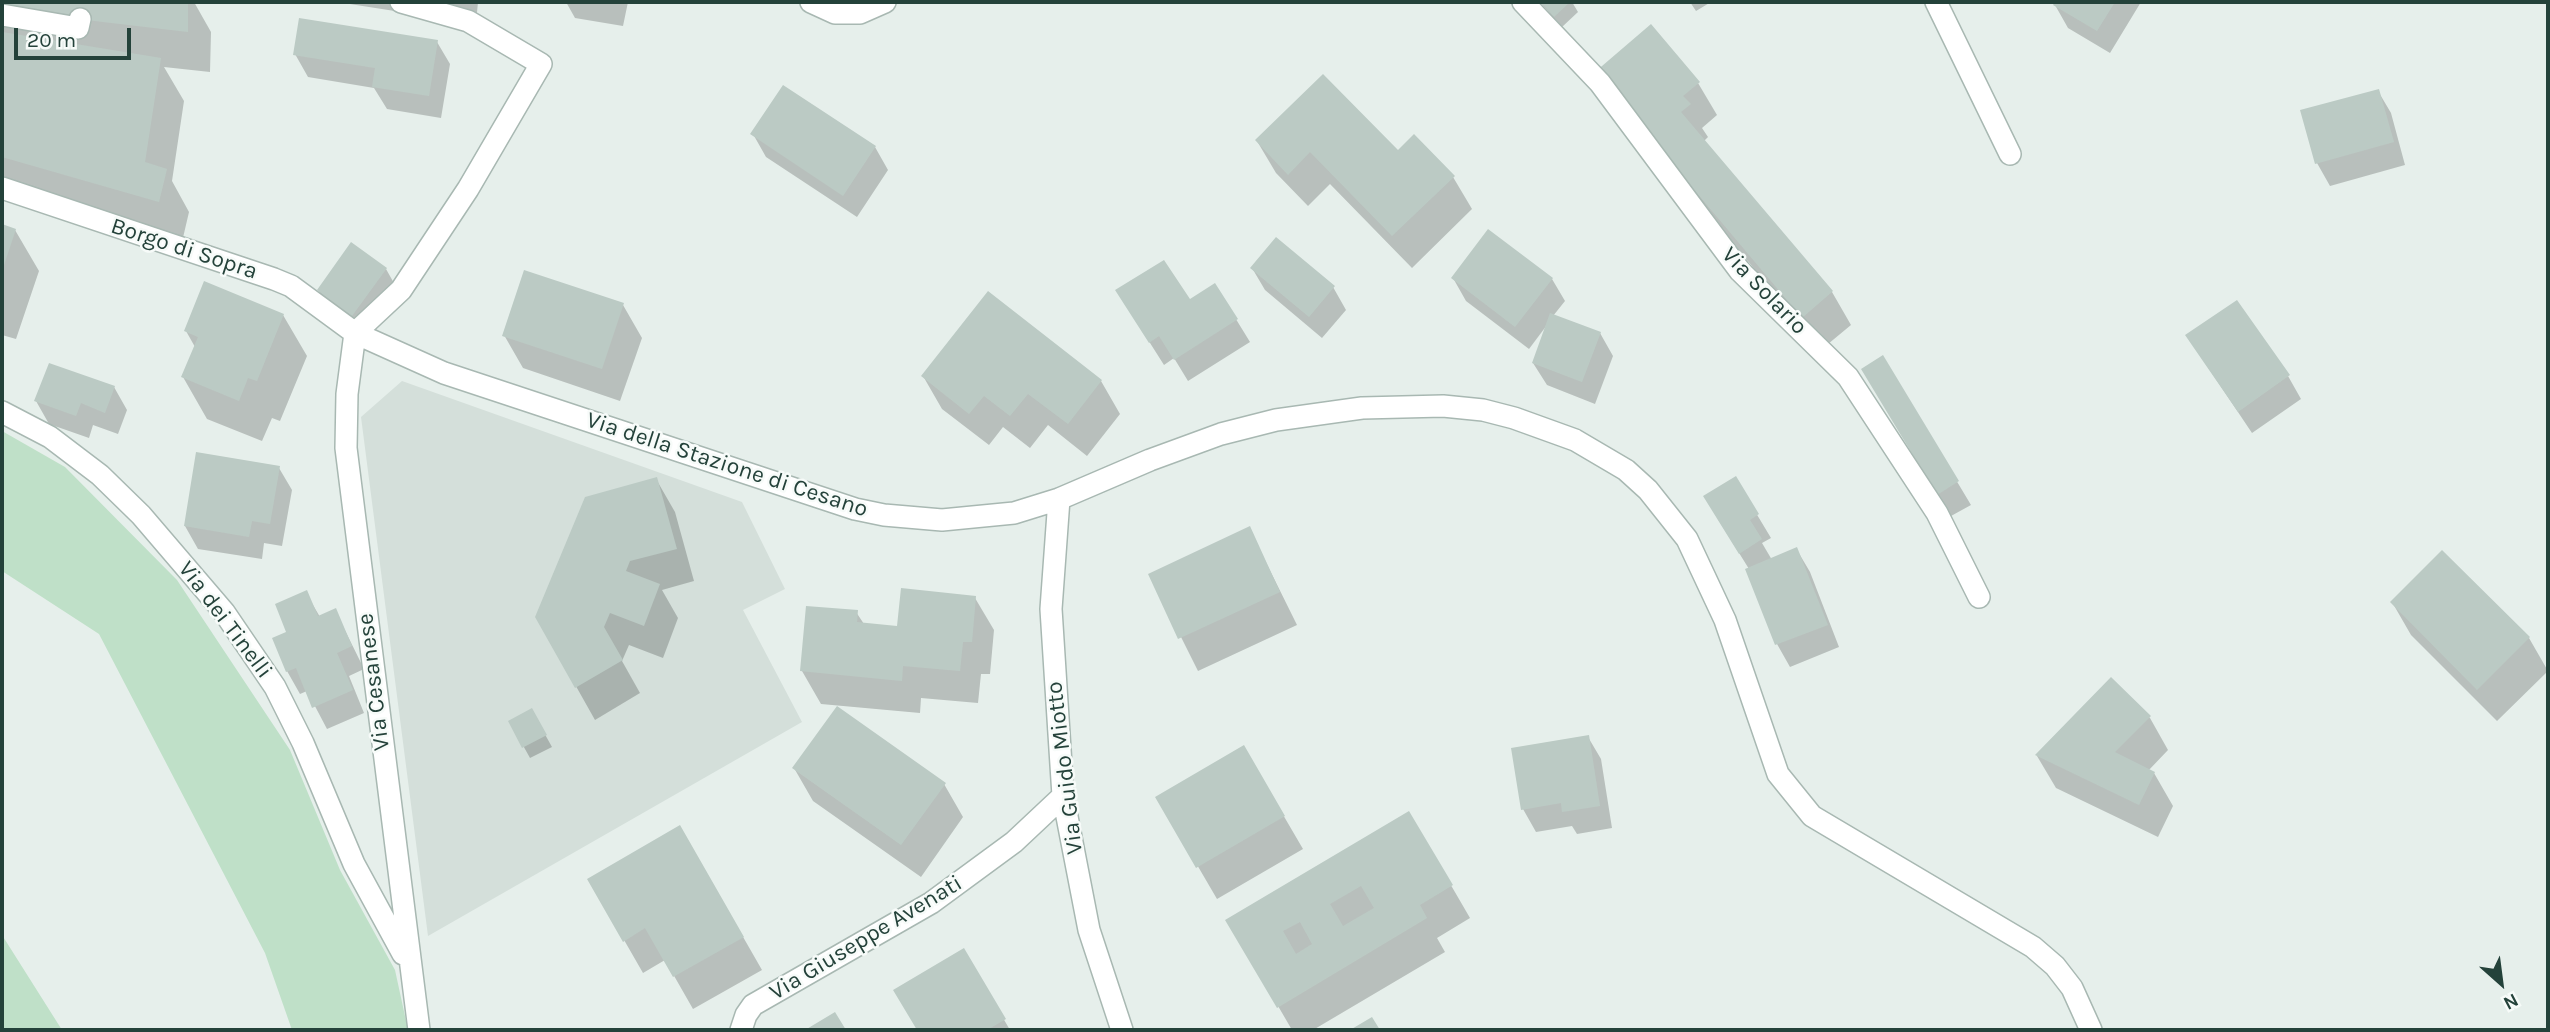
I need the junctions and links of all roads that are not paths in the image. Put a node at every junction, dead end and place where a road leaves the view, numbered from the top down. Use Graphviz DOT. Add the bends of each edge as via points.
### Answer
graph roads {
  1 [pos="401,2"];
  2 [pos="811,2"];
  3 [pos="885,2"];
  4 [pos="1523,2"];
  5 [pos="1936,2"];
  6 [pos="2,15"];
  7 [pos="80,19"];
  8 [pos="2010,154"];
  9 [pos="2,188"];
  10 [pos="355,333"];
  11 [pos="2,412"];
  12 [pos="1059,499"];
  13 [pos="1979,597"];
  14 [pos="1063,796"];
  15 [pos="409,965"];
  16 [pos="419,1030"];
  17 [pos="741,1030"];
  18 [pos="1122,1030"];
  19 [pos="2091,1030"];
  1 -- 10 [label="street" via="468,21 541,64 468,189 401,290"];
  2 -- 3 [label="street" via="835,13 860,13"];
  4 -- 13 [label="street, Via Solario" via="1600,83 1740,271 1848,377 1937,513"];
  5 -- 8 [label="street"];
  6 -- 7 [label="street" via="78,29"];
  9 -- 10 [label="street, Borgo di Sopra" via="274,279 291,286"];
  10 -- 12 [label="street, Via della Stazione di Cesano" via="444,373 855,509 917,519 970,519 1014,513"];
  10 -- 15 [label="street, Via Cesanese" via="346,448"];
  11 -- 15 [label="street, Via dei Tinelli" via="50,437 100,475 141,515 224,612 275,687 354,864"];
  12 -- 14 [label="street, Via Guido Miotto" via="1051,609"];
  12 -- 19 [label="street, Via della Stazione di Cesano" via="1222,435 1276,420 1362,408 1483,410 1575,440 1626,470 1687,539 1725,620 1778,774 1812,816 2033,947 2072,988"];
  14 -- 17 [label="street, Via Giuseppe Avenati" via="1014,842 940,897 753,1005"];
  14 -- 18 [label="street, Via Guido Miotto" via="1089,930"];
  15 -- 16 [label="street, Via Cesanese"];
}
